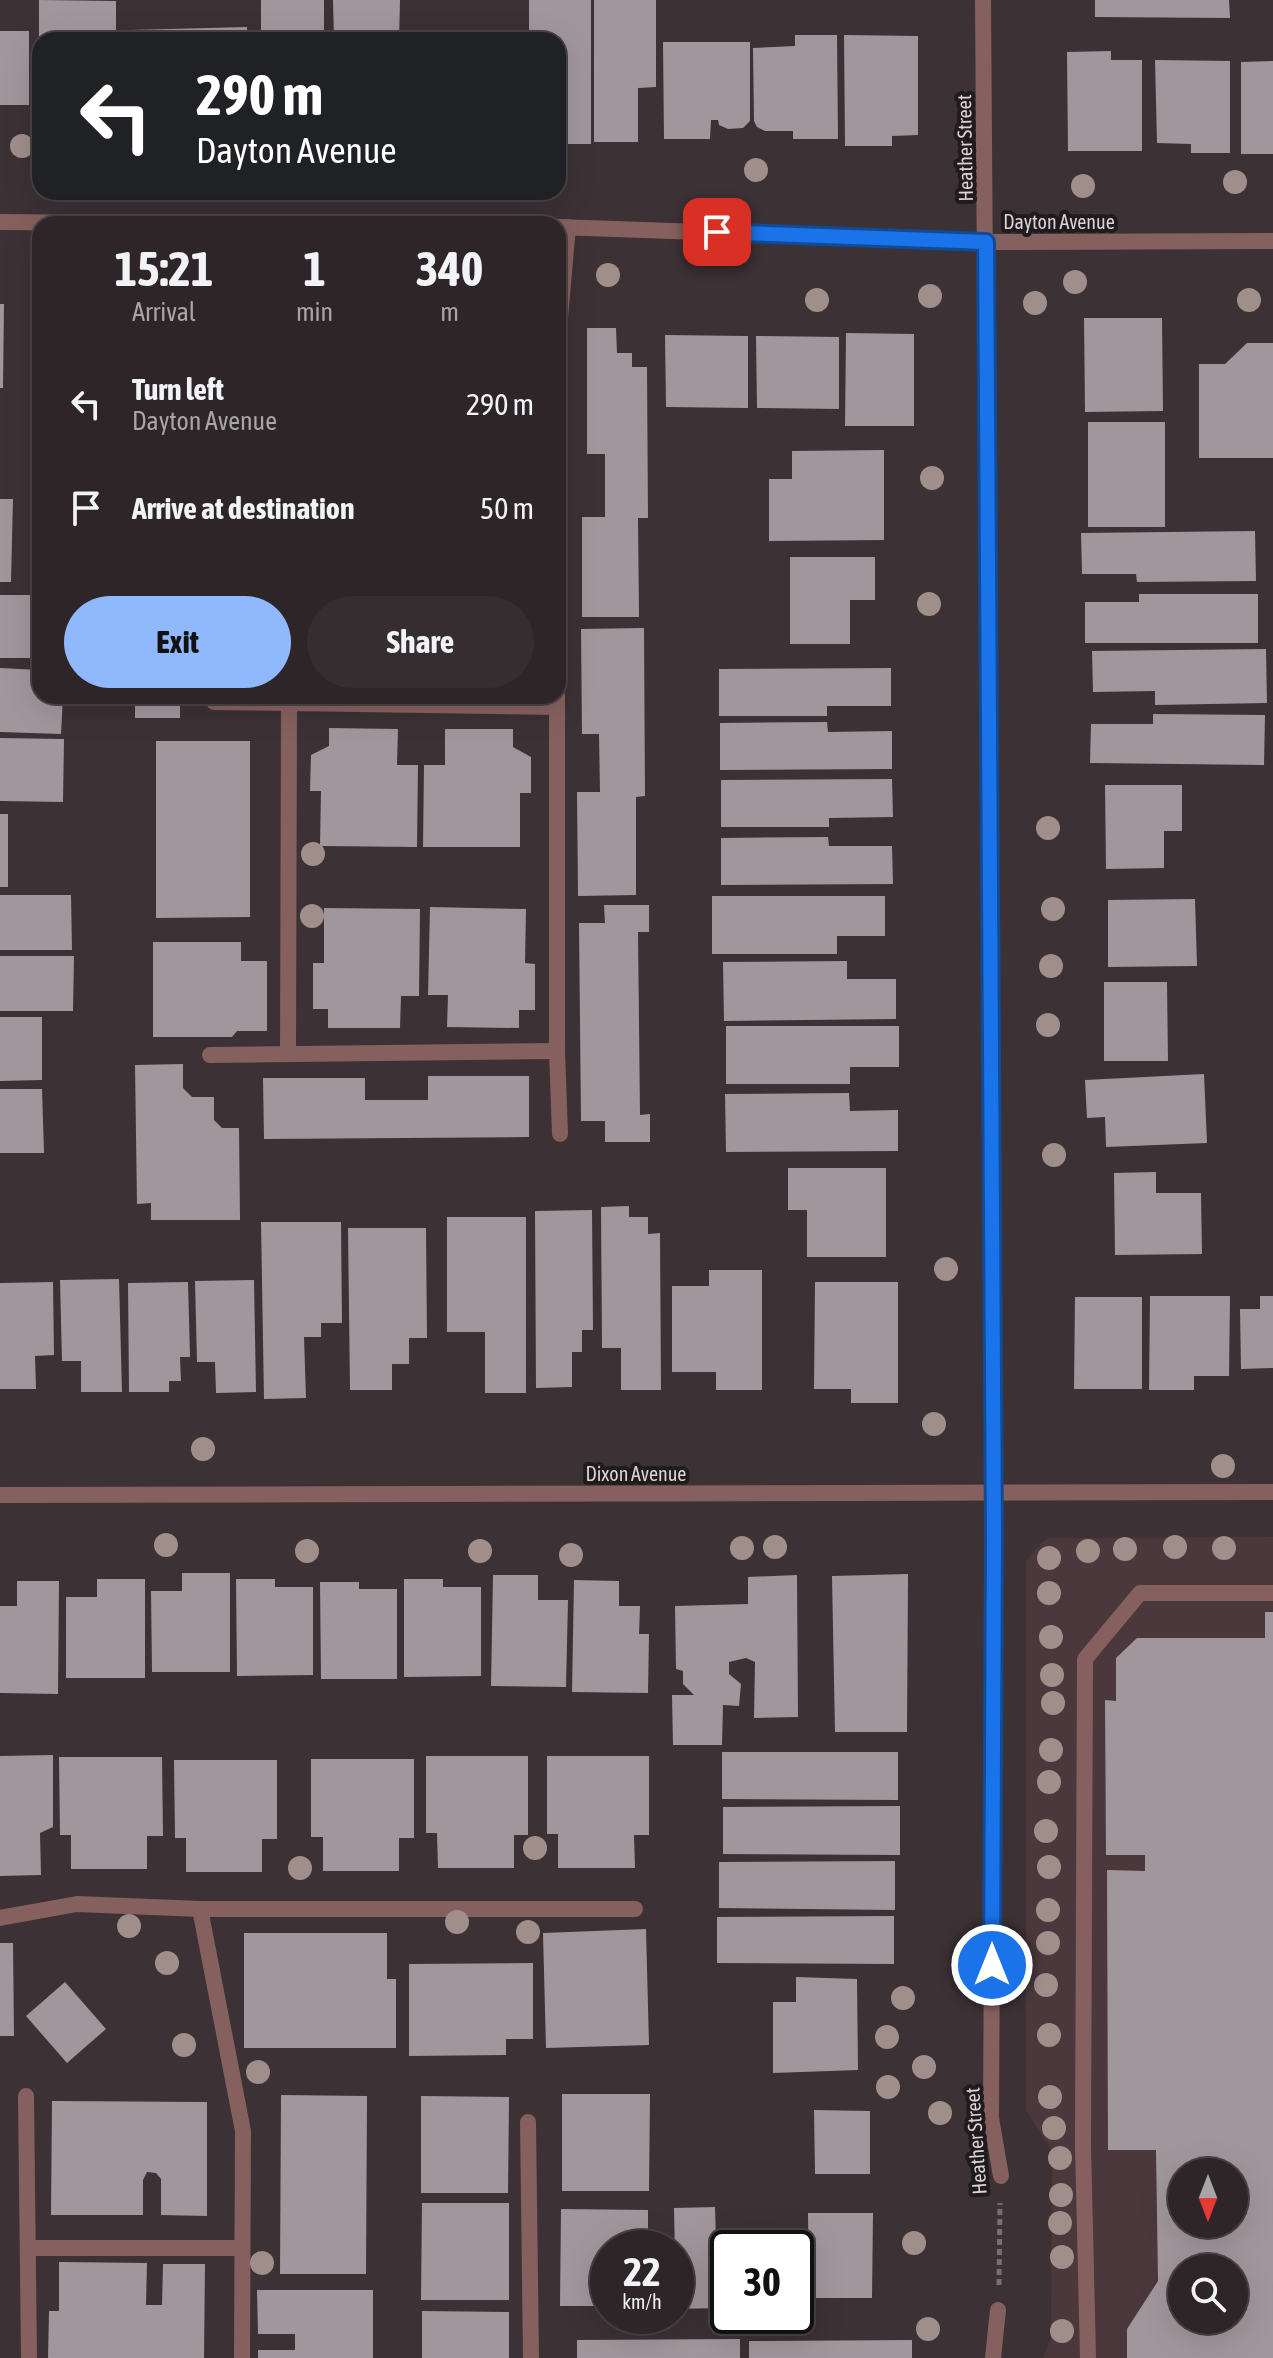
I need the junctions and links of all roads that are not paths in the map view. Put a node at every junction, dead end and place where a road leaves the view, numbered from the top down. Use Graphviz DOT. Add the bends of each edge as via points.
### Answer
graph roads {
  1 [pos="983,0"];
  2 [pos="0,222"];
  3 [pos="32,222"];
  4 [pos="566,227"];
  5 [pos="1273,241"];
  6 [pos="986,242"];
  7 [pos="264,704"];
  8 [pos="378,704"];
  9 [pos="557,704"];
  10 [pos="289,705"];
  11 [pos="557,1051"];
  12 [pos="288,1053"];
  13 [pos="210,1055"];
  14 [pos="560,1134"];
  15 [pos="1273,1492"];
  16 [pos="993,1493"];
  17 [pos="0,1495"];
  18 [pos="1273,1593"];
  19 [pos="200,1909"];
  20 [pos="635,1909"];
  21 [pos="0,1918"];
  22 [pos="26,2096"];
  23 [pos="528,2122"];
  24 [pos="1001,2176"];
  25 [pos="28,2248"];
  26 [pos="242,2248"];
  27 [pos="998,2310"];
  28 [pos="29,2358"];
  29 [pos="242,2358"];
  30 [pos="531,2358"];
  31 [pos="993,2358"];
  32 [pos="1088,2358"];
  1 -- 6 [label="street, Heather Street"];
  2 -- 3 [label="street"];
  4 -- 6 [label="street, Dayton Avenue"];
  5 -- 6 [label="street, Dayton Avenue"];
  6 -- 16 [label="street, Heather Street"];
  7 -- 10 [label="street"];
  8 -- 10 [label="street"];
  9 -- 11 [label="street"];
  10 -- 12 [label="street"];
  11 -- 12 [label="street"];
  11 -- 14 [label="street"];
  12 -- 13 [label="street"];
  15 -- 16 [label="street, Dixon Avenue"];
  16 -- 17 [label="street, Dixon Avenue"];
  16 -- 24 [label="street, Heather Street" via="991,2118"];
  18 -- 32 [label="street" via="1140,1593 1085,1659 1083,2146"];
  19 -- 20 [label="street"];
  19 -- 21 [label="street" via="77,1904"];
  19 -- 26 [label="street" via="243,2131"];
  22 -- 25 [label="street"];
  23 -- 30 [label="street"];
  25 -- 26 [label="street"];
  25 -- 28 [label="street"];
  26 -- 29 [label="street"];
  27 -- 31 [label="street"];
}
